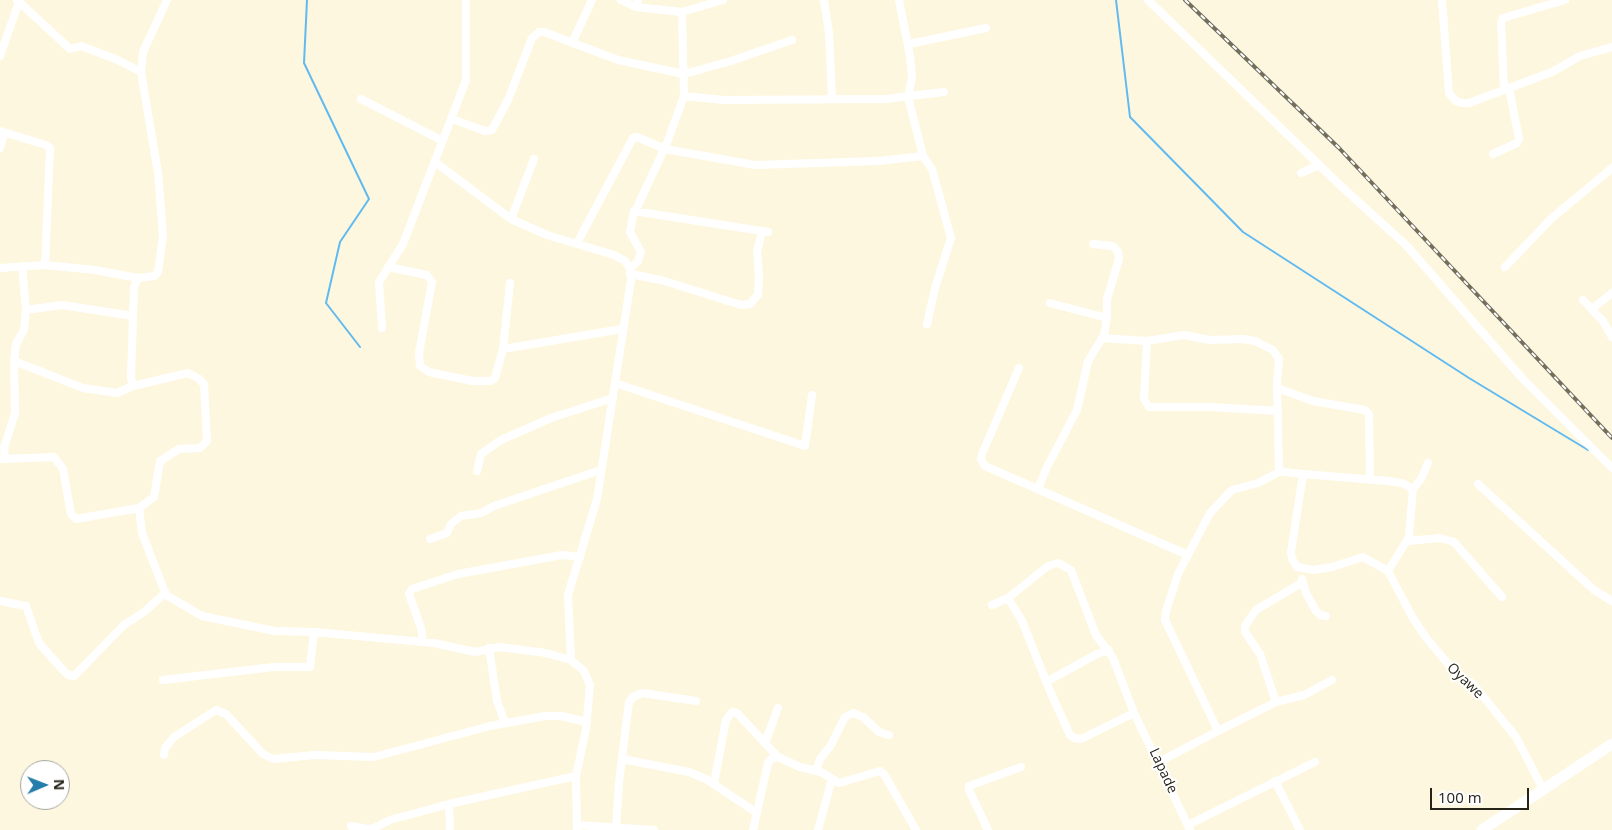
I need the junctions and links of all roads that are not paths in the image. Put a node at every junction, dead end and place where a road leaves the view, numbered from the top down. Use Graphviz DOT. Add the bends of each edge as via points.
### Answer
graph roads {
  1 [pos="167,0"];
  2 [pos="466,0"];
  3 [pos="592,0"];
  4 [pos="621,0"];
  5 [pos="723,0"];
  6 [pos="899,0"];
  7 [pos="1148,0"];
  8 [pos="1442,0"];
  9 [pos="1565,0"];
  10 [pos="18,1"];
  11 [pos="824,1"];
  12 [pos="637,3"];
  13 [pos="682,12"];
  14 [pos="986,28"];
  15 [pos="792,40"];
  16 [pos="572,43"];
  17 [pos="909,44"];
  18 [pos="1612,47"];
  19 [pos="0,56"];
  20 [pos="140,72"];
  21 [pos="684,74"];
  22 [pos="1506,89"];
  23 [pos="944,92"];
  24 [pos="684,96"];
  25 [pos="908,97"];
  26 [pos="832,99"];
  27 [pos="361,100"];
  28 [pos="452,119"];
  29 [pos="2,133"];
  30 [pos="443,141"];
  31 [pos="0,148"];
  32 [pos="665,148"];
  33 [pos="1493,154"];
  34 [pos="922,156"];
  35 [pos="534,160"];
  36 [pos="435,162"];
  37 [pos="1319,165"];
  38 [pos="1610,170"];
  39 [pos="1301,173"];
  40 [pos="1612,180"];
  41 [pos="634,211"];
  42 [pos="511,220"];
  43 [pos="578,243"];
  44 [pos="1093,244"];
  45 [pos="45,265"];
  46 [pos="22,266"];
  47 [pos="388,267"];
  48 [pos="0,268"];
  49 [pos="1505,268"];
  50 [pos="630,272"];
  51 [pos="138,278"];
  52 [pos="510,283"];
  53 [pos="1612,293"];
  54 [pos="1583,300"];
  55 [pos="1050,303"];
  56 [pos="1592,309"];
  57 [pos="26,310"];
  58 [pos="133,316"];
  59 [pos="1108,318"];
  60 [pos="927,324"];
  61 [pos="382,328"];
  62 [pos="622,329"];
  63 [pos="1612,337"];
  64 [pos="1102,338"];
  65 [pos="1146,341"];
  66 [pos="503,349"];
  67 [pos="14,361"];
  68 [pos="1018,368"];
  69 [pos="615,383"];
  70 [pos="133,386"];
  71 [pos="1277,388"];
  72 [pos="812,395"];
  73 [pos="613,398"];
  74 [pos="1278,410"];
  75 [pos="2,459"];
  76 [pos="1428,463"];
  77 [pos="1612,468"];
  78 [pos="601,470"];
  79 [pos="477,471"];
  80 [pos="1280,472"];
  81 [pos="1303,474"];
  82 [pos="1370,479"];
  83 [pos="1478,484"];
  84 [pos="1038,489"];
  85 [pos="1413,489"];
  86 [pos="139,508"];
  87 [pos="430,539"];
  88 [pos="1408,541"];
  89 [pos="1188,555"];
  90 [pos="580,557"];
  91 [pos="1302,569"];
  92 [pos="1388,571"];
  93 [pos="1303,582"];
  94 [pos="165,593"];
  95 [pos="1502,597"];
  96 [pos="1008,598"];
  97 [pos="0,601"];
  98 [pos="1612,601"];
  99 [pos="992,605"];
  100 [pos="1326,616"];
  101 [pos="314,632"];
  102 [pos="423,642"];
  103 [pos="489,648"];
  104 [pos="1109,650"];
  105 [pos="571,660"];
  106 [pos="163,680"];
  107 [pos="1332,680"];
  108 [pos="1046,682"];
  109 [pos="696,701"];
  110 [pos="1276,702"];
  111 [pos="778,708"];
  112 [pos="1134,713"];
  113 [pos="587,722"];
  114 [pos="505,724"];
  115 [pos="1218,731"];
  116 [pos="890,735"];
  117 [pos="765,743"];
  118 [pos="1612,744"];
  119 [pos="164,755"];
  120 [pos="778,757"];
  121 [pos="622,759"];
  122 [pos="1159,762"];
  123 [pos="1315,762"];
  124 [pos="1021,767"];
  125 [pos="816,770"];
  126 [pos="576,776"];
  127 [pos="832,779"];
  128 [pos="1275,781"];
  129 [pos="714,783"];
  130 [pos="1543,789"];
  131 [pos="449,804"];
  132 [pos="757,813"];
  133 [pos="351,826"];
  134 [pos="577,828"];
  135 [pos="616,828"];
  136 [pos="1189,828"];
  137 [pos="450,830"];
  138 [pos="654,830"];
  139 [pos="753,830"];
  140 [pos="818,830"];
  141 [pos="916,830"];
  142 [pos="988,830"];
  143 [pos="1300,830"];
  144 [pos="1482,830"];
  1 -- 20 [label="street" via="143,52"];
  2 -- 28 [label="street" via="466,80"];
  3 -- 16 [label="street"];
  4 -- 12 [label="street"];
  5 -- 13 [label="street"];
  6 -- 17 [label="street"];
  7 -- 37 [label="street"];
  8 -- 22 [label="street" via="1452,98 1469,103"];
  9 -- 22 [label="street" via="1503,18"];
  10 -- 19 [label="street"];
  10 -- 20 [label="street" via="70,49 81,46"];
  11 -- 26 [label="street"];
  12 -- 13 [label="street"];
  13 -- 21 [label="street"];
  14 -- 17 [label="street"];
  15 -- 21 [label="street" via="731,62"];
  16 -- 21 [label="street" via="618,60"];
  16 -- 28 [label="street" via="544,32 534,34 508,100 492,130 485,131"];
  17 -- 25 [label="street" via="912,77"];
  18 -- 22 [label="street" via="1580,56 1552,72"];
  20 -- 51 [label="street" via="158,173 163,235 158,272 154,276"];
  21 -- 24 [label="street"];
  22 -- 33 [label="street" via="1519,138 1517,143"];
  23 -- 25 [label="street"];
  24 -- 26 [label="street" via="724,100"];
  24 -- 32 [label="street"];
  25 -- 26 [label="street"];
  25 -- 34 [label="street"];
  27 -- 30 [label="street"];
  28 -- 30 [label="street"];
  29 -- 31 [label="street"];
  29 -- 45 [label="street" via="46,144 50,148"];
  30 -- 36 [label="street"];
  32 -- 34 [label="street" via="725,161 776,165"];
  32 -- 41 [label="street"];
  32 -- 43 [label="street" via="637,137 631,140"];
  34 -- 60 [label="street" via="932,169 951,238"];
  35 -- 42 [label="street"];
  36 -- 42 [label="street"];
  36 -- 47 [label="street" via="403,244"];
  37 -- 39 [label="street"];
  37 -- 77 [label="street" via="1407,246 1521,377"];
  38 -- 40 [label="street"];
  38 -- 49 [label="street" via="1552,218"];
  41 -- 50 [label="street" via="630,229 641,252"];
  41 -- 50 [label="street" via="765,232 757,252 758,295 750,304 741,305"];
  42 -- 43 [label="street"];
  43 -- 50 [label="street" via="625,261"];
  44 -- 59 [label="street" via="1113,246 1118,252 1119,259 1107,299"];
  45 -- 46 [label="street"];
  45 -- 51 [label="street"];
  46 -- 48 [label="street"];
  46 -- 57 [label="street"];
  47 -- 61 [label="street" via="379,282"];
  47 -- 66 [label="street" via="427,275 432,282 419,353 423,369 472,381 491,382 496,378"];
  50 -- 62 [label="street"];
  51 -- 58 [label="street" via="134,287"];
  52 -- 66 [label="street"];
  53 -- 56 [label="street"];
  54 -- 56 [label="street"];
  55 -- 59 [label="street"];
  56 -- 63 [label="street"];
  57 -- 58 [label="street" via="62,305"];
  57 -- 67 [label="street" via="24,330 16,344"];
  58 -- 70 [label="street"];
  59 -- 64 [label="street"];
  62 -- 66 [label="street"];
  62 -- 69 [label="street"];
  64 -- 65 [label="street"];
  64 -- 84 [label="street" via="1088,361 1078,410"];
  65 -- 71 [label="street" via="1184,335 1210,340 1255,341 1278,355"];
  65 -- 74 [label="street" via="1144,399 1149,407"];
  67 -- 70 [label="street" via="83,388 117,393"];
  67 -- 75 [label="street" via="15,412"];
  68 -- 84 [label="street" via="981,459 985,466"];
  69 -- 72 [label="street" via="805,446"];
  69 -- 73 [label="street"];
  70 -- 86 [label="street" via="188,373 204,384 206,414 207,441 200,448 179,449 160,461 154,497"];
  71 -- 74 [label="street"];
  71 -- 82 [label="street" via="1313,401 1365,410 1370,414"];
  73 -- 78 [label="street"];
  73 -- 79 [label="street" via="551,418 501,440 481,454"];
  74 -- 80 [label="street"];
  75 -- 86 [label="street" via="54,457 63,469 72,514 76,518"];
  76 -- 85 [label="street"];
  78 -- 87 [label="street" via="481,513 461,516 450,524 447,533"];
  78 -- 90 [label="street" via="594,513"];
  80 -- 81 [label="street"];
  80 -- 89 [label="street" via="1258,483 1232,490 1210,513"];
  81 -- 82 [label="street"];
  81 -- 91 [label="street" via="1291,552 1294,564"];
  82 -- 85 [label="street" via="1402,483"];
  83 -- 98 [label="street" via="1594,590"];
  84 -- 89 [label="street"];
  85 -- 88 [label="street"];
  86 -- 94 [label="street" via="142,533"];
  88 -- 92 [label="street"];
  88 -- 95 [label="street" via="1440,538 1454,542"];
  89 -- 115 [label="street" via="1178,574 1165,620"];
  90 -- 102 [label="street" via="562,555 458,574 412,589 409,594"];
  90 -- 105 [label="street" via="568,600"];
  91 -- 92 [label="street" via="1332,567 1363,557"];
  91 -- 93 [label="street"];
  92 -- 130 [label="street, Oyawe" via="1428,640 1454,671 1473,684 1516,737"];
  93 -- 100 [label="street" via="1316,611"];
  93 -- 110 [label="street" via="1256,610 1245,626 1245,632 1260,654"];
  94 -- 97 [label="street" via="124,625 74,676 68,675 39,642 26,606"];
  94 -- 101 [label="street" via="202,616 275,631"];
  96 -- 99 [label="street"];
  96 -- 104 [label="street, Lapade" via="1048,566 1058,563 1067,566 1096,635"];
  96 -- 108 [label="street" via="1022,621"];
  101 -- 102 [label="street"];
  101 -- 106 [label="street" via="310,667 274,666"];
  102 -- 103 [label="street" via="475,652"];
  103 -- 105 [label="street" via="546,653"];
  103 -- 114 [label="street" via="497,701"];
  104 -- 108 [label="street"];
  104 -- 112 [label="street, Lapade"];
  105 -- 113 [label="street" via="584,671 590,685"];
  107 -- 110 [label="street" via="1304,695"];
  108 -- 112 [label="street" via="1074,738 1081,738"];
  109 -- 121 [label="street" via="642,693 633,698 627,713"];
  110 -- 115 [label="street"];
  111 -- 117 [label="street"];
  112 -- 122 [label="street, Lapade"];
  113 -- 114 [label="street" via="554,716"];
  113 -- 126 [label="street"];
  114 -- 119 [label="street" via="374,757 322,755 273,759 263,754 226,714 216,710 174,737 165,748"];
  115 -- 122 [label="street"];
  116 -- 125 [label="street" via="879,732 863,717 853,713 845,717"];
  117 -- 120 [label="street"];
  117 -- 129 [label="street" via="737,714 729,714"];
  118 -- 130 [label="main road"];
  120 -- 125 [label="street"];
  120 -- 132 [label="street" via="768,763"];
  121 -- 129 [label="street" via="678,768"];
  121 -- 135 [label="street"];
  122 -- 136 [label="street, Lapade"];
  123 -- 128 [label="street"];
  124 -- 142 [label="street" via="969,786"];
  125 -- 127 [label="street"];
  126 -- 131 [label="street"];
  126 -- 134 [label="street"];
  127 -- 140 [label="street"];
  127 -- 141 [label="street" via="842,783 880,771"];
  128 -- 136 [label="street"];
  128 -- 143 [label="street"];
  129 -- 132 [label="street"];
  130 -- 144 [label="main road"];
  131 -- 133 [label="street" via="390,820 374,828"];
  131 -- 137 [label="street"];
  132 -- 139 [label="street"];
  134 -- 135 [label="street"];
  135 -- 138 [label="street"];
}
